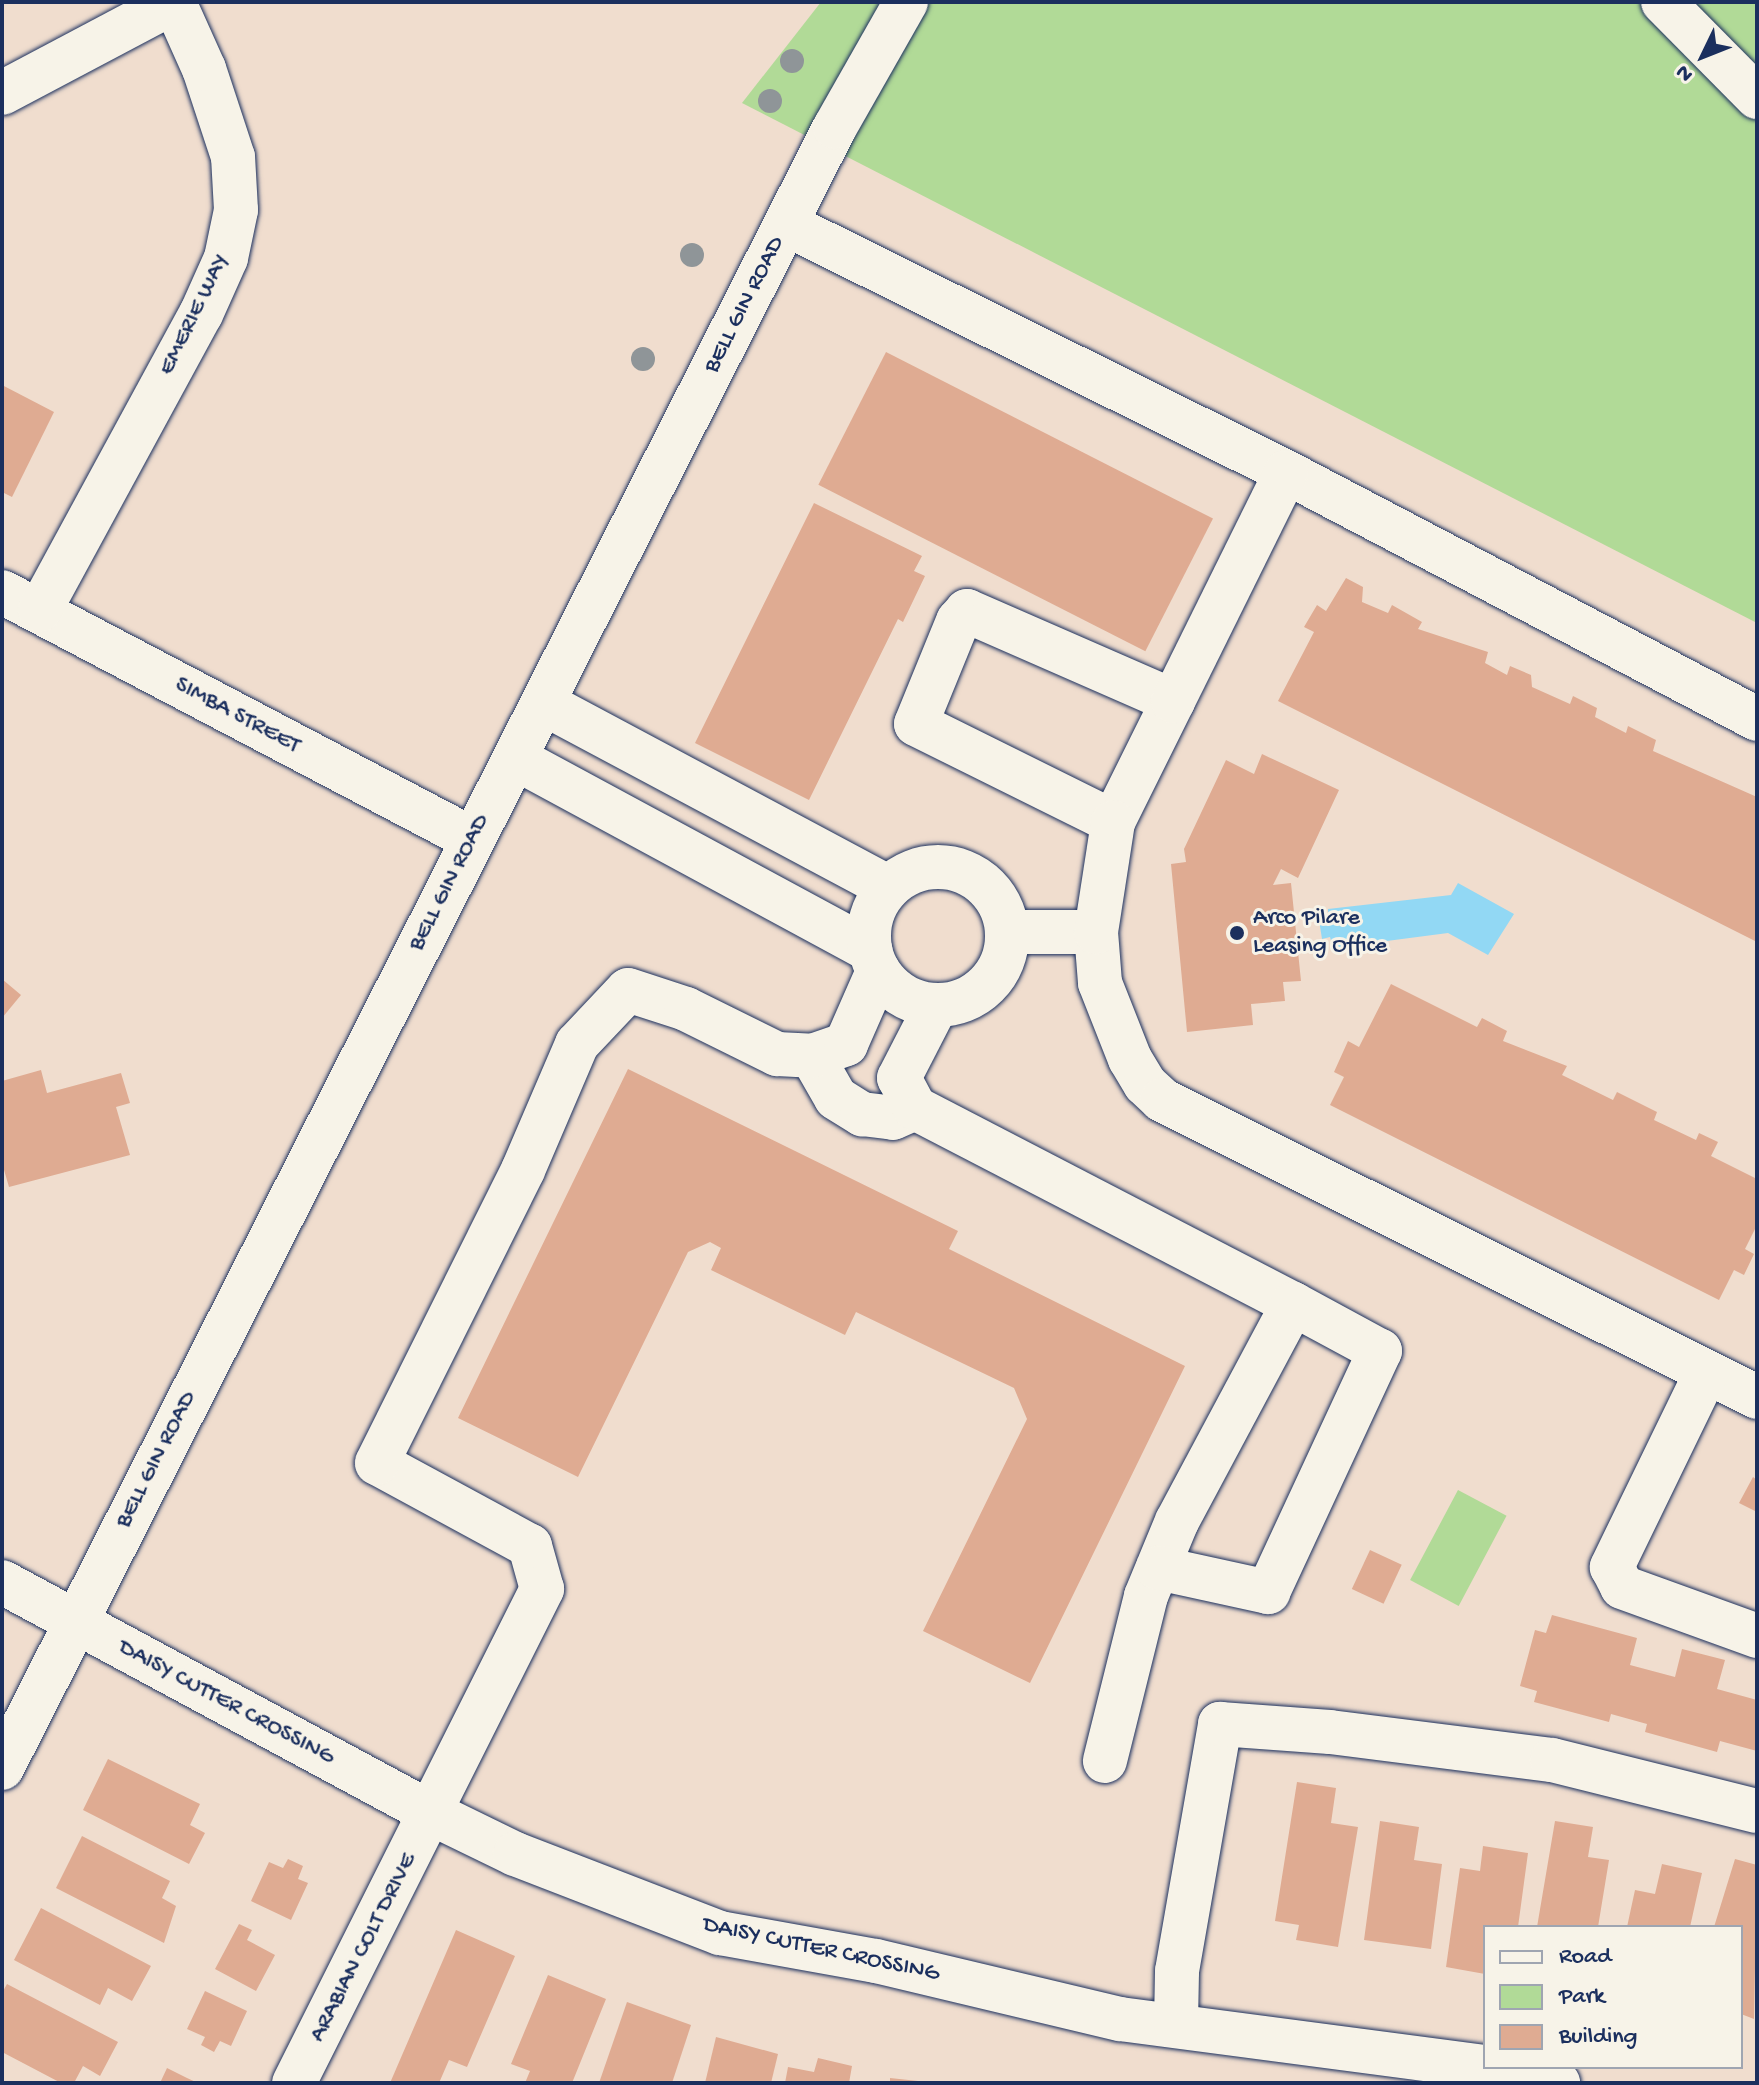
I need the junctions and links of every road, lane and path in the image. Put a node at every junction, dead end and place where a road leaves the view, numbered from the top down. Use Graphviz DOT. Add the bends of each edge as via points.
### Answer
graph roads {
  1 [pos="174,2"];
  2 [pos="906,2"];
  3 [pos="1663,2"];
  4 [pos="2,93"];
  5 [pos="1757,97"];
  6 [pos="786,224"];
  7 [pos="1286,472"];
  8 [pos="21,601"];
  9 [pos="1173,701"];
  10 [pos="543,703"];
  11 [pos="1757,719"];
  12 [pos="515,758"];
  13 [pos="1113,822"];
  14 [pos="472,839"];
  15 [pos="888,887"];
  16 [pos="1008,932"];
  17 [pos="1096,932"];
  18 [pos="874,961"];
  19 [pos="936,1006"];
  20 [pos="829,1050"];
  21 [pos="907,1093"];
  22 [pos="1293,1304"];
  23 [pos="1706,1373"];
  24 [pos="1757,1397"];
  25 [pos="1158,1568"];
  26 [pos="2,1582"];
  27 [pos="76,1620"];
  28 [pos="1757,1636"];
  29 [pos="1105,1761"];
  30 [pos="2,1768"];
  31 [pos="1757,1811"];
  32 [pos="433,1814"];
  33 [pos="1176,2024"];
  34 [pos="1483,2067"];
  35 [pos="1494,2069"];
  36 [pos="295,2083"];
  37 [pos="1558,2083"];
  1 -- 4 [label="street"];
  1 -- 8 [label="street, EMERIE WAY" via="204,69 233,157 236,210 226,258"];
  2 -- 6 [label="street, BELL GIN ROAD"];
  3 -- 5 [label="street"];
  6 -- 7 [label="street"];
  6 -- 10 [label="street, BELL GIN ROAD"];
  7 -- 9 [label="street"];
  7 -- 11 [label="street"];
  8 -- 14 [label="street, SIMBA STREET"];
  9 -- 13 [label="street"];
  9 -- 13 [label="street" via="978,613 967,611 958,621 916,724"];
  10 -- 12 [label="street, BELL GIN ROAD"];
  10 -- 15 [label="street"];
  12 -- 14 [label="street, BELL GIN ROAD"];
  12 -- 18 [label="street"];
  13 -- 17 [label="street"];
  14 -- 27 [label="street, BELL GIN ROAD"];
  15 -- 16 [label="street" via="906,874 951,867 991,890"];
  15 -- 18 [label="street" via="869,928"];
  16 -- 17 [label="street"];
  16 -- 19 [label="street" via="996,976 980,993"];
  17 -- 23 [label="street" via="1100,983 1130,1059 1162,1100"];
  18 -- 19 [label="street" via="894,990"];
  18 -- 20 [label="street"];
  19 -- 21 [label="street"];
  20 -- 21 [label="street" via="836,1098 862,1114 893,1118"];
  20 -- 32 [label="street, ARABIAN COLT DRIVE" via="777,1054 686,1009 628,990 577,1044 523,1170 377,1463 530,1546 542,1589"];
  21 -- 22 [label="street"];
  22 -- 25 [label="street"];
  22 -- 25 [label="street" via="1380,1351 1268,1592"];
  23 -- 24 [label="street"];
  23 -- 28 [label="street" via="1612,1567 1622,1587"];
  25 -- 29 [label="street" via="1146,1596"];
  26 -- 27 [label="street, DAISY CUTTER CROSSING"];
  27 -- 30 [label="street, BELL GIN ROAD"];
  27 -- 32 [label="street, DAISY CUTTER CROSSING"];
  31 -- 33 [label="street" via="1552,1760 1220,1724 1177,1971"];
  32 -- 33 [label="street, DAISY CUTTER CROSSING" via="515,1854 720,1933 876,1961 1120,2019"];
  32 -- 36 [label="street, ARABIAN COLT DRIVE"];
  33 -- 34 [label="street, DAISY CUTTER CROSSING"];
  35 -- 37 [label="street, DAISY CUTTER CROSSING"];
}
